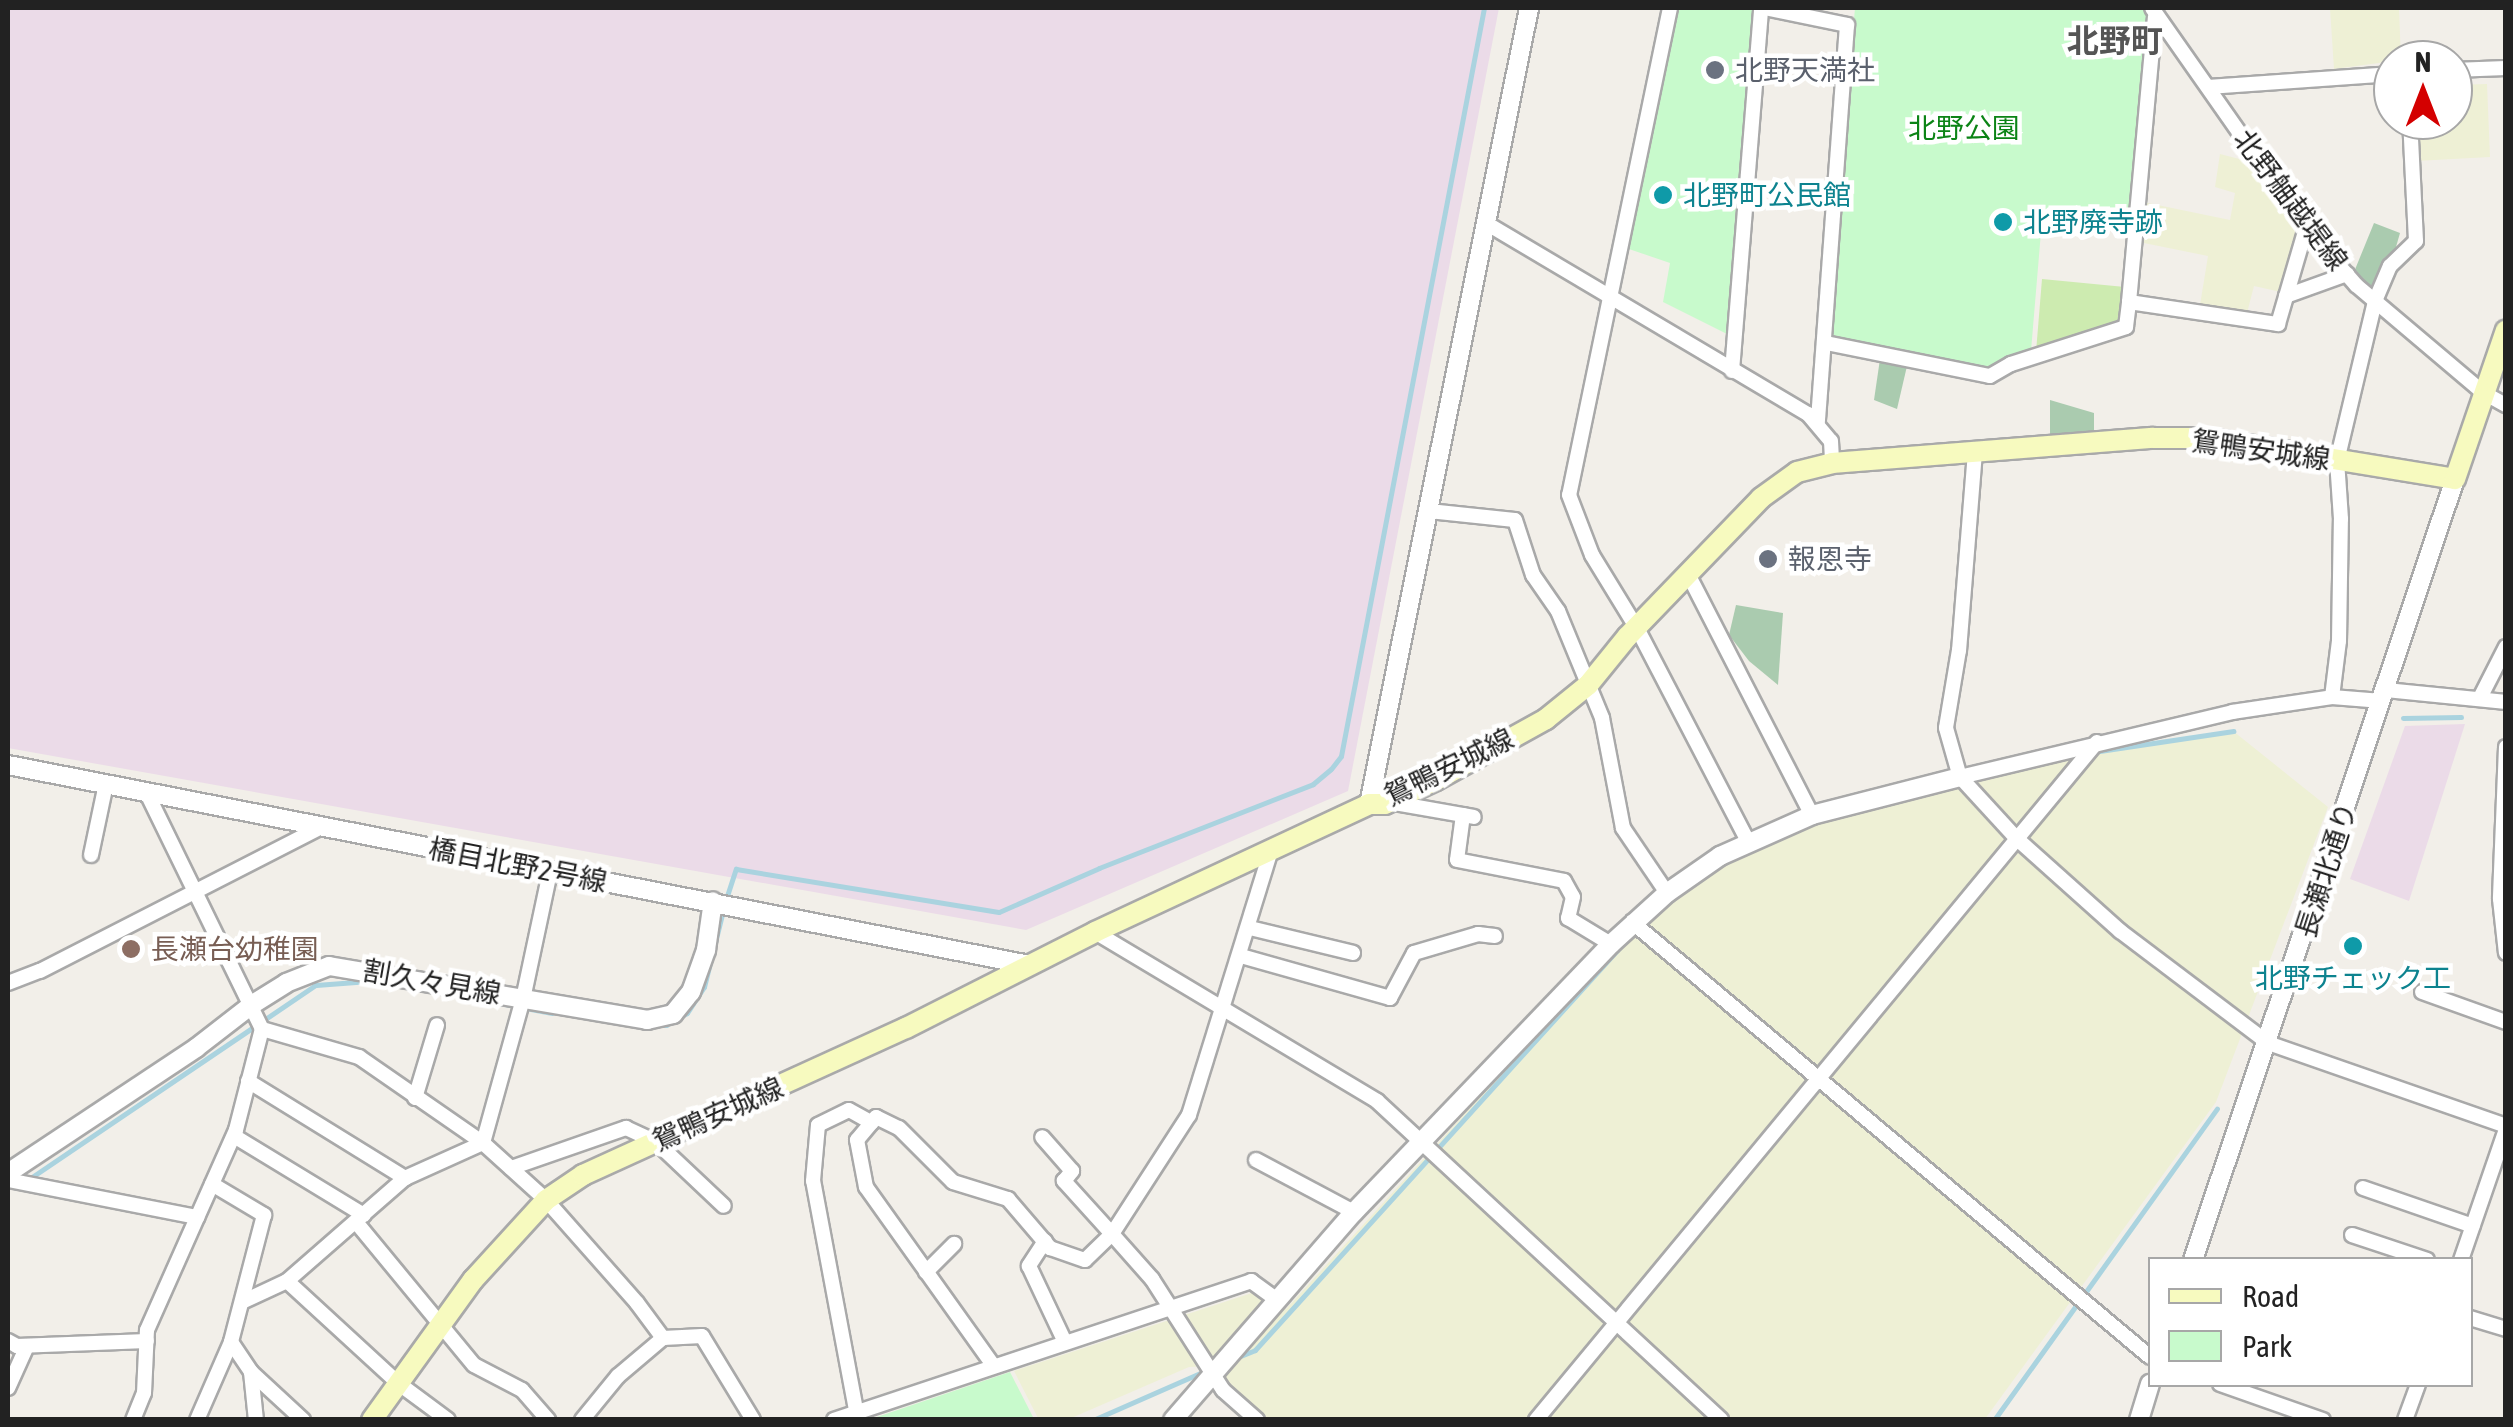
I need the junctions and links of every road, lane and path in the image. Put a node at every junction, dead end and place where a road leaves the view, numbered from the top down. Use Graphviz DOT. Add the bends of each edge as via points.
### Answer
graph roads {
  1 [pos="1529,8"];
  2 [pos="1670,8"];
  3 [pos="1763,8"];
  4 [pos="1807,12"];
  5 [pos="2154,12"];
  6 [pos="2506,68"];
  7 [pos="2473,69"];
  8 [pos="2373,75"];
  9 [pos="2208,87"];
  10 [pos="2411,140"];
  11 [pos="1486,223"];
  12 [pos="2306,228"];
  13 [pos="2347,274"];
  14 [pos="2286,296"];
  15 [pos="1610,299"];
  16 [pos="2374,301"];
  17 [pos="2129,302"];
  18 [pos="2506,330"];
  19 [pos="1826,343"];
  20 [pos="1732,372"];
  21 [pos="2484,393"];
  22 [pos="2506,405"];
  23 [pos="1818,422"];
  24 [pos="1974,452"];
  25 [pos="2337,461"];
  26 [pos="1832,463"];
  27 [pos="2455,479"];
  28 [pos="1428,512"];
  29 [pos="1689,576"];
  30 [pos="1638,630"];
  31 [pos="2506,647"];
  32 [pos="1588,685"];
  33 [pos="2384,696"];
  34 [pos="2480,696"];
  35 [pos="2332,697"];
  36 [pos="2506,702"];
  37 [pos="2097,742"];
  38 [pos="2506,747"];
  39 [pos="8,765"];
  40 [pos="1960,777"];
  41 [pos="106,784"];
  42 [pos="146,791"];
  43 [pos="1379,803"];
  44 [pos="1812,815"];
  45 [pos="321,827"];
  46 [pos="2016,838"];
  47 [pos="1748,841"];
  48 [pos="1271,850"];
  49 [pos="90,855"];
  50 [pos="550,872"];
  51 [pos="195,892"];
  52 [pos="1667,892"];
  53 [pos="713,901"];
  54 [pos="1632,922"];
  55 [pos="1250,928"];
  56 [pos="1095,932"];
  57 [pos="1495,936"];
  58 [pos="1611,944"];
  59 [pos="1354,953"];
  60 [pos="2506,953"];
  61 [pos="1240,956"];
  62 [pos="1029,965"];
  63 [pos="8,983"];
  64 [pos="2422,992"];
  65 [pos="523,999"];
  66 [pos="253,1004"];
  67 [pos="1221,1010"];
  68 [pos="2506,1022"];
  69 [pos="437,1025"];
  70 [pos="262,1029"];
  71 [pos="2268,1043"];
  72 [pos="1820,1076"];
  73 [pos="248,1082"];
  74 [pos="415,1098"];
  75 [pos="872,1123"];
  76 [pos="2506,1127"];
  77 [pos="234,1136"];
  78 [pos="1042,1137"];
  79 [pos="656,1142"];
  80 [pos="483,1143"];
  81 [pos="1424,1144"];
  82 [pos="1256,1160"];
  83 [pos="511,1168"];
  84 [pos="8,1176"];
  85 [pos="405,1178"];
  86 [pos="212,1184"];
  87 [pos="2362,1188"];
  88 [pos="546,1200"];
  89 [pos="724,1206"];
  90 [pos="1354,1212"];
  91 [pos="198,1217"];
  92 [pos="360,1218"];
  93 [pos="2472,1226"];
  94 [pos="1112,1234"];
  95 [pos="2352,1235"];
  96 [pos="1045,1241"];
  97 [pos="954,1244"];
  98 [pos="2194,1257"];
  99 [pos="2419,1257"];
  100 [pos="2462,1257"];
  101 [pos="926,1272"];
  102 [pos="287,1281"];
  103 [pos="1276,1300"];
  104 [pos="242,1302"];
  105 [pos="1168,1309"];
  106 [pos="2473,1319"];
  107 [pos="1618,1322"];
  108 [pos="442,1323"];
  109 [pos="2506,1330"];
  110 [pos="663,1338"];
  111 [pos="8,1341"];
  112 [pos="148,1341"];
  113 [pos="231,1342"];
  114 [pos="1065,1342"];
  115 [pos="26,1346"];
  116 [pos="2148,1355"];
  117 [pos="994,1366"];
  118 [pos="250,1372"];
  119 [pos="1212,1375"];
  120 [pos="398,1383"];
  121 [pos="2149,1387"];
  122 [pos="2229,1387"];
  123 [pos="2417,1387"];
  124 [pos="8,1388"];
  125 [pos="856,1410"];
  126 [pos="133,1420"];
  127 [pos="197,1420"];
  128 [pos="256,1420"];
  129 [pos="303,1420"];
  130 [pos="372,1420"];
  131 [pos="448,1420"];
  132 [pos="548,1420"];
  133 [pos="582,1420"];
  134 [pos="754,1420"];
  135 [pos="834,1420"];
  136 [pos="1173,1420"];
  137 [pos="1256,1420"];
  138 [pos="1536,1420"];
  139 [pos="1722,1420"];
  140 [pos="2138,1420"];
  141 [pos="2323,1420"];
  142 [pos="2406,1420"];
  1 -- 11 [label="street"];
  2 -- 15 [label="street"];
  3 -- 4 [label="street"];
  3 -- 20 [label="street"];
  4 -- 19 [label="street" via="1847,25"];
  5 -- 9 [label="street, 北野舳越堤線"];
  5 -- 17 [label="street"];
  6 -- 7 [label="street"];
  8 -- 9 [label="street"];
  9 -- 12 [label="street, 北野舳越堤線"];
  10 -- 16 [label="street" via="2416,242 2390,266"];
  11 -- 15 [label="street"];
  11 -- 28 [label="street"];
  12 -- 13 [label="street, 北野舳越堤線"];
  12 -- 14 [label="street"];
  13 -- 14 [label="street"];
  13 -- 16 [label="street, 北野舳越堤線"];
  14 -- 17 [label="street" via="2278,324"];
  15 -- 20 [label="street"];
  15 -- 30 [label="street" via="1569,495 1592,555"];
  16 -- 21 [label="street, 北野舳越堤線"];
  16 -- 25 [label="street"];
  17 -- 19 [label="street" via="2126,327 1990,376"];
  18 -- 21 [label="main road"];
  19 -- 23 [label="street"];
  20 -- 23 [label="street"];
  21 -- 22 [label="street, 北野舳越堤線"];
  21 -- 27 [label="main road"];
  23 -- 26 [label="street" via="1832,441"];
  24 -- 25 [label="main road, 鴛鴨安城線" via="2205,438"];
  24 -- 26 [label="main road, 鴛鴨安城線"];
  24 -- 40 [label="street" via="1959,650 1946,728"];
  25 -- 27 [label="main road, 鴛鴨安城線"];
  25 -- 35 [label="street" via="2342,518"];
  26 -- 29 [label="main road, 鴛鴨安城線" via="1797,472 1762,498"];
  27 -- 33 [label="street, 長瀬北通り"];
  28 -- 32 [label="street" via="1515,520"];
  28 -- 43 [label="street"];
  29 -- 30 [label="main road, 鴛鴨安城線"];
  29 -- 44 [label="street"];
  30 -- 32 [label="main road, 鴛鴨安城線"];
  30 -- 47 [label="street"];
  31 -- 34 [label="street"];
  32 -- 43 [label="main road, 鴛鴨安城線" via="1546,718"];
  32 -- 52 [label="street" via="1602,718 1623,828"];
  33 -- 34 [label="street"];
  33 -- 35 [label="street"];
  33 -- 71 [label="street, 長瀬北通り"];
  34 -- 36 [label="street"];
  35 -- 37 [label="street"];
  37 -- 40 [label="street"];
  37 -- 46 [label="street"];
  38 -- 60 [label="street" via="2500,899"];
  39 -- 41 [label="street, 橋目北野2号線"];
  40 -- 44 [label="street"];
  40 -- 46 [label="street"];
  41 -- 42 [label="street, 橋目北野2号線"];
  41 -- 49 [label="street"];
  42 -- 45 [label="street, 橋目北野2号線"];
  42 -- 51 [label="street"];
  43 -- 48 [label="main road, 鴛鴨安城線"];
  43 -- 58 [label="street" via="1468,816 1457,860 1564,881 1573,897 1568,918"];
  44 -- 47 [label="street"];
  45 -- 50 [label="street, 橋目北野2号線"];
  45 -- 51 [label="street"];
  46 -- 71 [label="street" via="2120,932"];
  46 -- 72 [label="street"];
  47 -- 52 [label="street"];
  48 -- 55 [label="street"];
  48 -- 56 [label="main road, 鴛鴨安城線"];
  50 -- 53 [label="street, 橋目北野2号線"];
  50 -- 65 [label="street"];
  51 -- 63 [label="street"];
  51 -- 66 [label="street"];
  52 -- 54 [label="street"];
  53 -- 62 [label="street, 橋目北野2号線"];
  53 -- 65 [label="street, 割久々見線" via="692,992 673,1014 647,1020"];
  54 -- 58 [label="street"];
  54 -- 72 [label="street"];
  55 -- 59 [label="street"];
  55 -- 61 [label="street"];
  56 -- 62 [label="main road, 鴛鴨安城線"];
  56 -- 67 [label="street"];
  57 -- 61 [label="street" via="1478,934 1414,953 1390,998"];
  58 -- 81 [label="street"];
  61 -- 67 [label="street"];
  62 -- 79 [label="main road, 鴛鴨安城線"];
  64 -- 68 [label="street"];
  65 -- 66 [label="street, 割久々見線" via="329,966"];
  65 -- 80 [label="street"];
  66 -- 70 [label="street"];
  66 -- 84 [label="street, 割久々見線"];
  67 -- 81 [label="street" via="1377,1100"];
  67 -- 94 [label="street" via="1188,1115"];
  69 -- 74 [label="street"];
  70 -- 73 [label="street"];
  70 -- 74 [label="street" via="359,1057"];
  71 -- 76 [label="street"];
  71 -- 98 [label="street, 長瀬北通り"];
  72 -- 107 [label="street"];
  72 -- 116 [label="street"];
  73 -- 77 [label="street"];
  73 -- 85 [label="street"];
  74 -- 80 [label="street"];
  75 -- 96 [label="street" via="876,1118 899,1128 953,1182 1008,1199"];
  75 -- 101 [label="street" via="857,1140 866,1187"];
  75 -- 125 [label="street" via="849,1110 818,1125 813,1181"];
  76 -- 93 [label="street"];
  77 -- 86 [label="street"];
  77 -- 92 [label="street"];
  78 -- 94 [label="street" via="1072,1171 1064,1181"];
  79 -- 83 [label="street" via="626,1128"];
  79 -- 88 [label="main road, 鴛鴨安城線"];
  79 -- 89 [label="street"];
  80 -- 83 [label="street"];
  80 -- 85 [label="street"];
  81 -- 90 [label="street"];
  81 -- 107 [label="street"];
  82 -- 90 [label="street"];
  83 -- 88 [label="street"];
  84 -- 91 [label="street"];
  85 -- 92 [label="street"];
  86 -- 91 [label="street"];
  86 -- 104 [label="street" via="264,1215"];
  87 -- 93 [label="street"];
  88 -- 108 [label="main road, 鴛鴨安城線"];
  88 -- 110 [label="street"];
  90 -- 103 [label="street"];
  91 -- 112 [label="street"];
  92 -- 102 [label="street"];
  92 -- 108 [label="street"];
  93 -- 100 [label="street"];
  94 -- 96 [label="street" via="1085,1260"];
  94 -- 105 [label="street" via="1152,1279"];
  95 -- 99 [label="street"];
  96 -- 114 [label="street" via="1028,1266"];
  97 -- 101 [label="street"];
  101 -- 117 [label="street"];
  102 -- 104 [label="street"];
  102 -- 120 [label="street"];
  103 -- 105 [label="street" via="1250,1281"];
  103 -- 119 [label="street"];
  104 -- 113 [label="street"];
  105 -- 114 [label="street"];
  105 -- 119 [label="street"];
  106 -- 109 [label="street"];
  107 -- 138 [label="street"];
  107 -- 139 [label="street"];
  108 -- 120 [label="main road, 鴛鴨安城線"];
  108 -- 132 [label="street" via="474,1366 522,1390"];
  110 -- 133 [label="street" via="618,1376"];
  110 -- 134 [label="street" via="702,1336"];
  111 -- 115 [label="street"];
  112 -- 115 [label="street"];
  112 -- 126 [label="street" via="144,1393"];
  113 -- 118 [label="street"];
  113 -- 127 [label="street"];
  114 -- 117 [label="street"];
  115 -- 124 [label="street"];
  117 -- 125 [label="street"];
  118 -- 128 [label="street"];
  118 -- 129 [label="street"];
  119 -- 136 [label="street"];
  119 -- 137 [label="street"];
  120 -- 130 [label="main road, 鴛鴨安城線"];
  120 -- 131 [label="street"];
  121 -- 140 [label="street"];
  122 -- 141 [label="street"];
  123 -- 142 [label="street"];
  125 -- 135 [label="street"];
}
